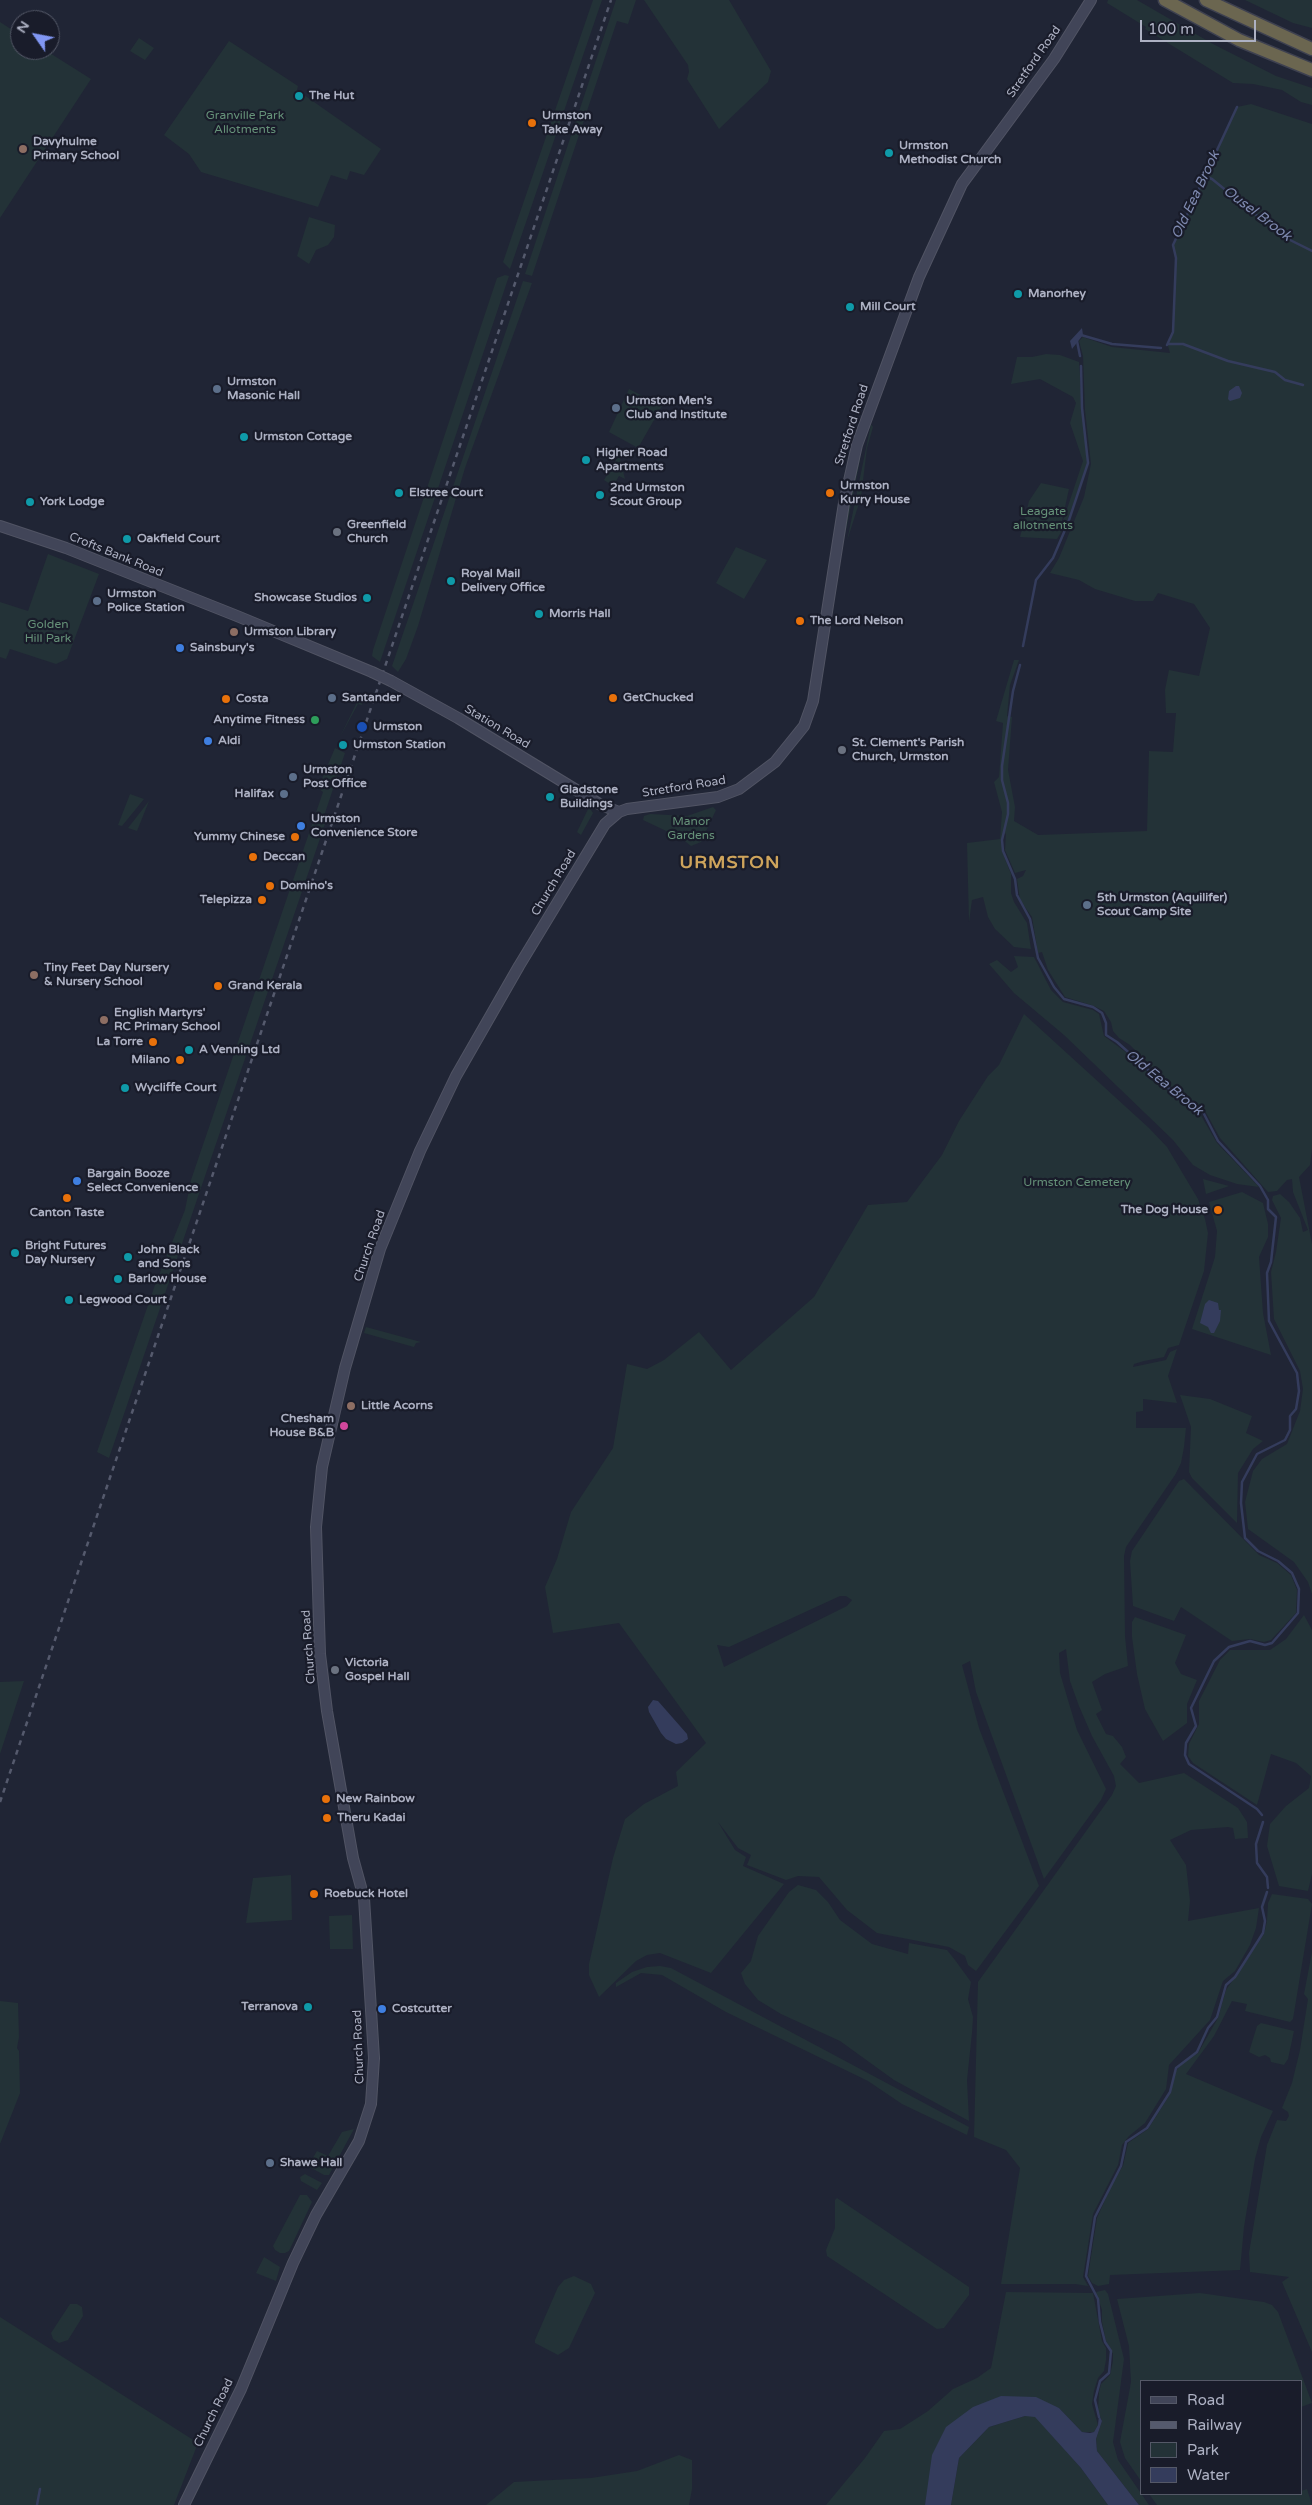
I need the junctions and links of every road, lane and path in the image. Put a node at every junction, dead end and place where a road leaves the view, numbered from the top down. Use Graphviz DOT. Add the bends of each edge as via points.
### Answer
graph roads {
  1 [pos="1091,0"];
  2 [pos="1165,0"];
  3 [pos="1206,0"];
  4 [pos="1312,48"];
  5 [pos="1312,70"];
  6 [pos="0,526"];
  7 [pos="361,666"];
  8 [pos="619,812"];
  9 [pos="184,2505"];
  1 -- 8 [label="main road, Stretford Road" via="1054,59 962,184 919,277 857,446 838,536 812,701 804,726 774,762 739,790 718,797"];
  2 -- 5 [label="highway" via="1239,40"];
  3 -- 4 [label="highway"];
  6 -- 7 [label="main road, Crofts Bank Road" via="66,548"];
  7 -- 8 [label="main road, Station Road, bridge" via="458,718 601,805"];
  8 -- 9 [label="main road, Church Road" via="597,834 483,1028 437,1114 380,1249 345,1368 322,1466 316,1527 318,1599 327,1710 353,1858 364,1898 374,2058 371,2104 359,2141 305,2239 241,2389"];
}
